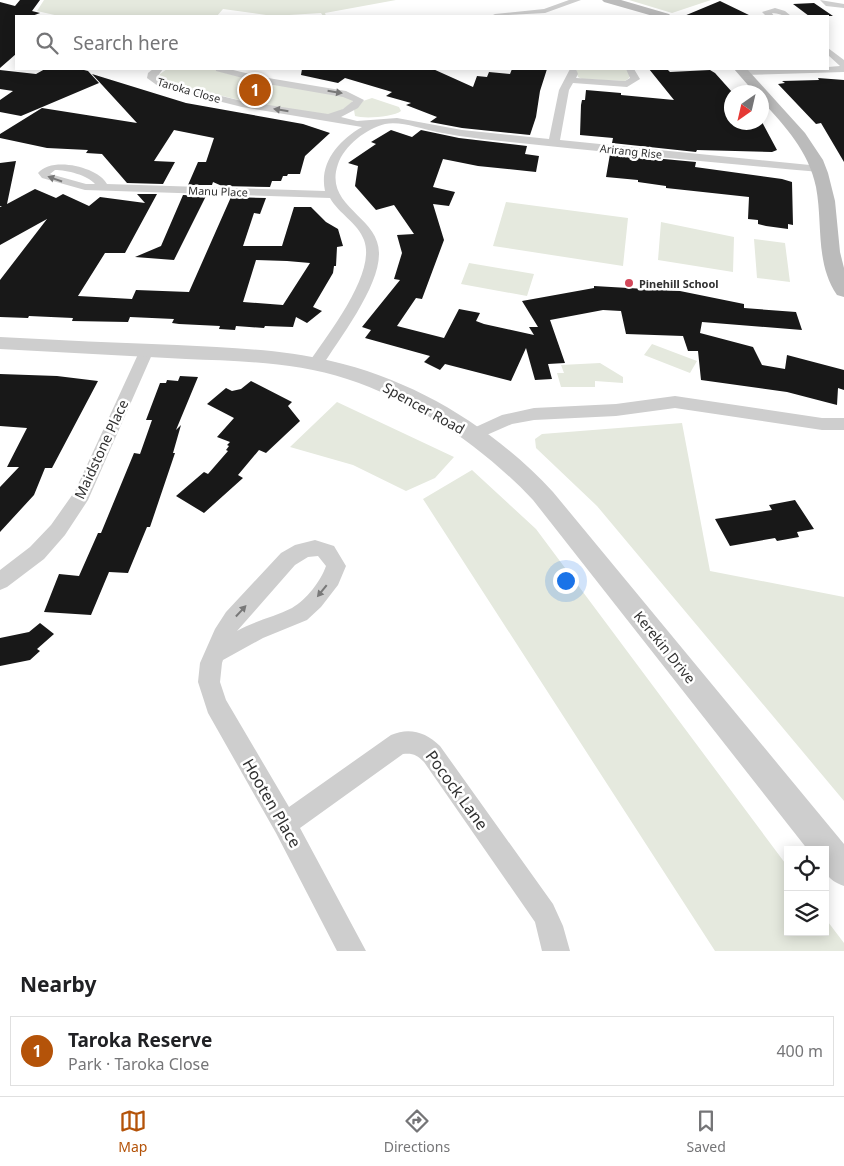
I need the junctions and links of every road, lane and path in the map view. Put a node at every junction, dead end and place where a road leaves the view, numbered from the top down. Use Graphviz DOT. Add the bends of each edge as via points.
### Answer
graph roads {
  1 [pos="577,0"];
  2 [pos="608,0"];
  3 [pos="824,0"];
  4 [pos="844,6"];
  5 [pos="505,15"];
  6 [pos="661,15"];
  7 [pos="769,15"];
  8 [pos="786,15"];
  9 [pos="829,52"];
  10 [pos="844,67"];
  11 [pos="829,68"];
  12 [pos="158,70"];
  13 [pos="222,70"];
  14 [pos="571,70"];
  15 [pos="630,70"];
  16 [pos="767,70"];
  17 [pos="741,71"];
  18 [pos="569,80"];
  19 [pos="754,85"];
  20 [pos="769,102"];
  21 [pos="352,107"];
  22 [pos="330,118"];
  23 [pos="367,124"];
  24 [pos="554,143"];
  25 [pos="820,170"];
  26 [pos="102,188"];
  27 [pos="333,195"];
  28 [pos="838,264"];
  29 [pos="844,291"];
  30 [pos="0,343"];
  31 [pos="147,350"];
  32 [pos="316,364"];
  33 [pos="844,424"];
  34 [pos="473,435"];
  35 [pos="0,581"];
  36 [pos="216,653"];
  37 [pos="285,824"];
  38 [pos="844,870"];
  39 [pos="352,951"];
  40 [pos="556,951"];
  1 -- 5 [label="street" via="545,11"];
  2 -- 6 [label="main road"];
  3 -- 4 [label="street"];
  7 -- 8 [label="street" via="766,12 774,10"];
  9 -- 10 [label="street"];
  10 -- 11 [label="street"];
  22 -- 12 [label="street, Taroka Close, one-way" via="242,104 161,84 152,78"];
  13 -- 21 [label="street, one-way" via="351,95 359,101"];
  14 -- 18 [label="street"];
  15 -- 18 [label="street" via="635,79 627,84"];
  16 -- 17 [label="street"];
  17 -- 19 [label="main road"];
  18 -- 24 [label="street" via="564,90"];
  20 -- 25 [label="main road" via="801,137"];
  21 -- 22 [label="street"];
  21 -- 23 [label="street" via="350,115"];
  22 -- 23 [label="street, Taroka Close"];
  23 -- 24 [label="street, Arirang Rise" via="400,121 472,135"];
  23 -- 27 [label="street, Arirang Rise" via="331,164 329,181"];
  24 -- 25 [label="street, Arirang Rise"];
  25 -- 28 [label="main road" via="825,189 827,236"];
  26 -- 27 [label="street, Manu Place"];
  27 -- 32 [label="street" via="368,234 373,254 363,286"];
  28 -- 29 [label="main road"];
  30 -- 31 [label="street, Spencer Road"];
  31 -- 32 [label="street, Spencer Road" via="262,356"];
  31 -- 35 [label="street, Maidstone Place" via="82,495 37,553"];
  32 -- 34 [label="street, Spencer Road" via="386,386"];
  33 -- 34 [label="street, Spencer Road" via="822,424 675,402 616,410 534,414 508,419"];
  34 -- 38 [label="street, Kerekin Drive" via="533,485 565,522"];
  36 -- 36 [label="street, Hooten Place, one-way" via="233,619 288,559 311,547 331,556 336,566 331,580 300,614 256,631"];
  36 -- 37 [label="street, Hooten Place" via="208,672 211,694"];
  37 -- 39 [label="street, Hooten Place"];
  37 -- 40 [label="street, Pocock Lane" via="399,743 417,742 432,754 544,913"];
}
